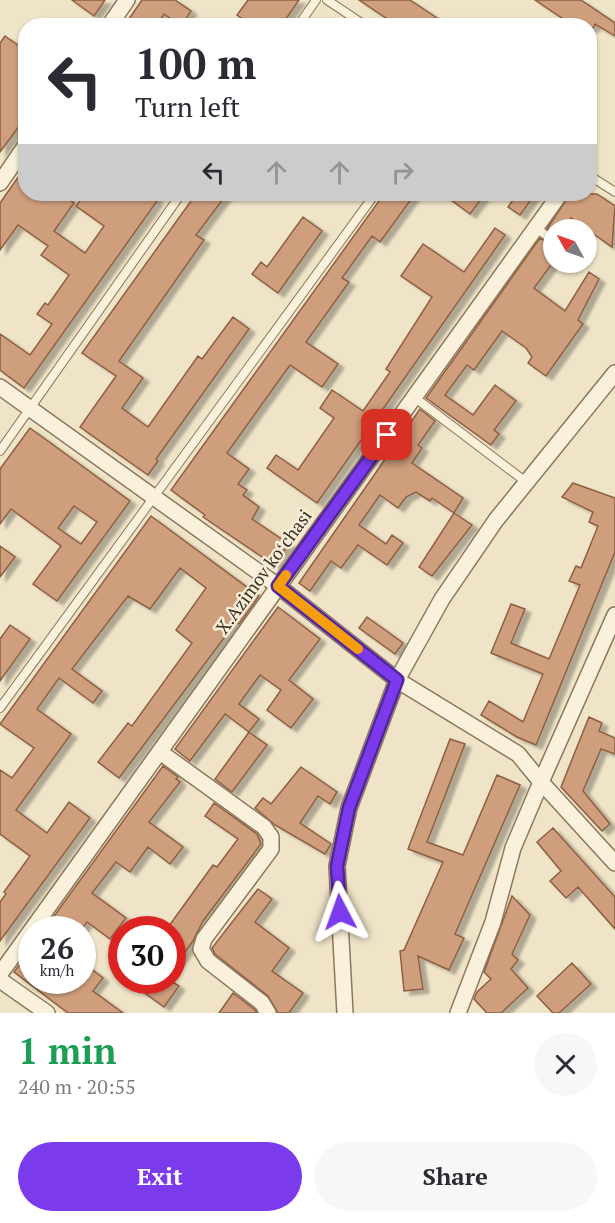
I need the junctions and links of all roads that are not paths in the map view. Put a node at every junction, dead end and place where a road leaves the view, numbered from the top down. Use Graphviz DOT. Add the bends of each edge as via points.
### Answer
graph roads {
  1 [pos="127,0"];
  2 [pos="316,0"];
  3 [pos="327,0"];
  4 [pos="115,18"];
  5 [pos="304,18"];
  6 [pos="354,18"];
  7 [pos="18,157"];
  8 [pos="597,180"];
  9 [pos="0,183"];
  10 [pos="615,192"];
  11 [pos="176,201"];
  12 [pos="370,201"];
  13 [pos="555,201"];
  14 [pos="536,228"];
  15 [pos="543,233"];
  16 [pos="615,373"];
  17 [pos="0,387"];
  18 [pos="414,397"];
  19 [pos="31,409"];
  20 [pos="0,451"];
  21 [pos="526,482"];
  22 [pos="155,498"];
  23 [pos="278,586"];
  24 [pos="615,615"];
  25 [pos="397,680"];
  26 [pos="0,708"];
  27 [pos="160,752"];
  28 [pos="541,782"];
  29 [pos="615,863"];
  30 [pos="0,974"];
  31 [pos="0,980"];
  32 [pos="47,1013"];
  33 [pos="267,1013"];
  34 [pos="345,1013"];
  35 [pos="458,1013"];
  1 -- 4 [label="street"];
  2 -- 5 [label="lane"];
  3 -- 6 [label="lane"];
  7 -- 9 [label="street"];
  8 -- 10 [label="lane"];
  11 -- 19 [label="lane"];
  12 -- 22 [label="lane"];
  13 -- 14 [label="street, X.Azimov koʻchasi"];
  14 -- 15 [label="lane"];
  14 -- 18 [label="street, X.Azimov koʻchasi"];
  16 -- 21 [label="street"];
  17 -- 19 [label="street"];
  18 -- 21 [label="lane"];
  18 -- 23 [label="street, X.Azimov koʻchasi"];
  19 -- 20 [label="lane"];
  19 -- 22 [label="street"];
  21 -- 25 [label="street" via="442,599"];
  22 -- 23 [label="street"];
  22 -- 26 [label="lane"];
  23 -- 25 [label="street"];
  23 -- 27 [label="street, X.Azimov koʻchasi"];
  24 -- 28 [label="street"];
  25 -- 28 [label="street" via="518,754"];
  25 -- 34 [label="street" via="349,808 337,866"];
  27 -- 30 [label="street, X.Azimov koʻchasi"];
  27 -- 33 [label="street" via="264,827 271,837 271,849 204,939 201,949 208,961 262,1003"];
  28 -- 29 [label="street"];
  28 -- 35 [label="street" via="513,848 493,922"];
  31 -- 32 [label="street"];
}
